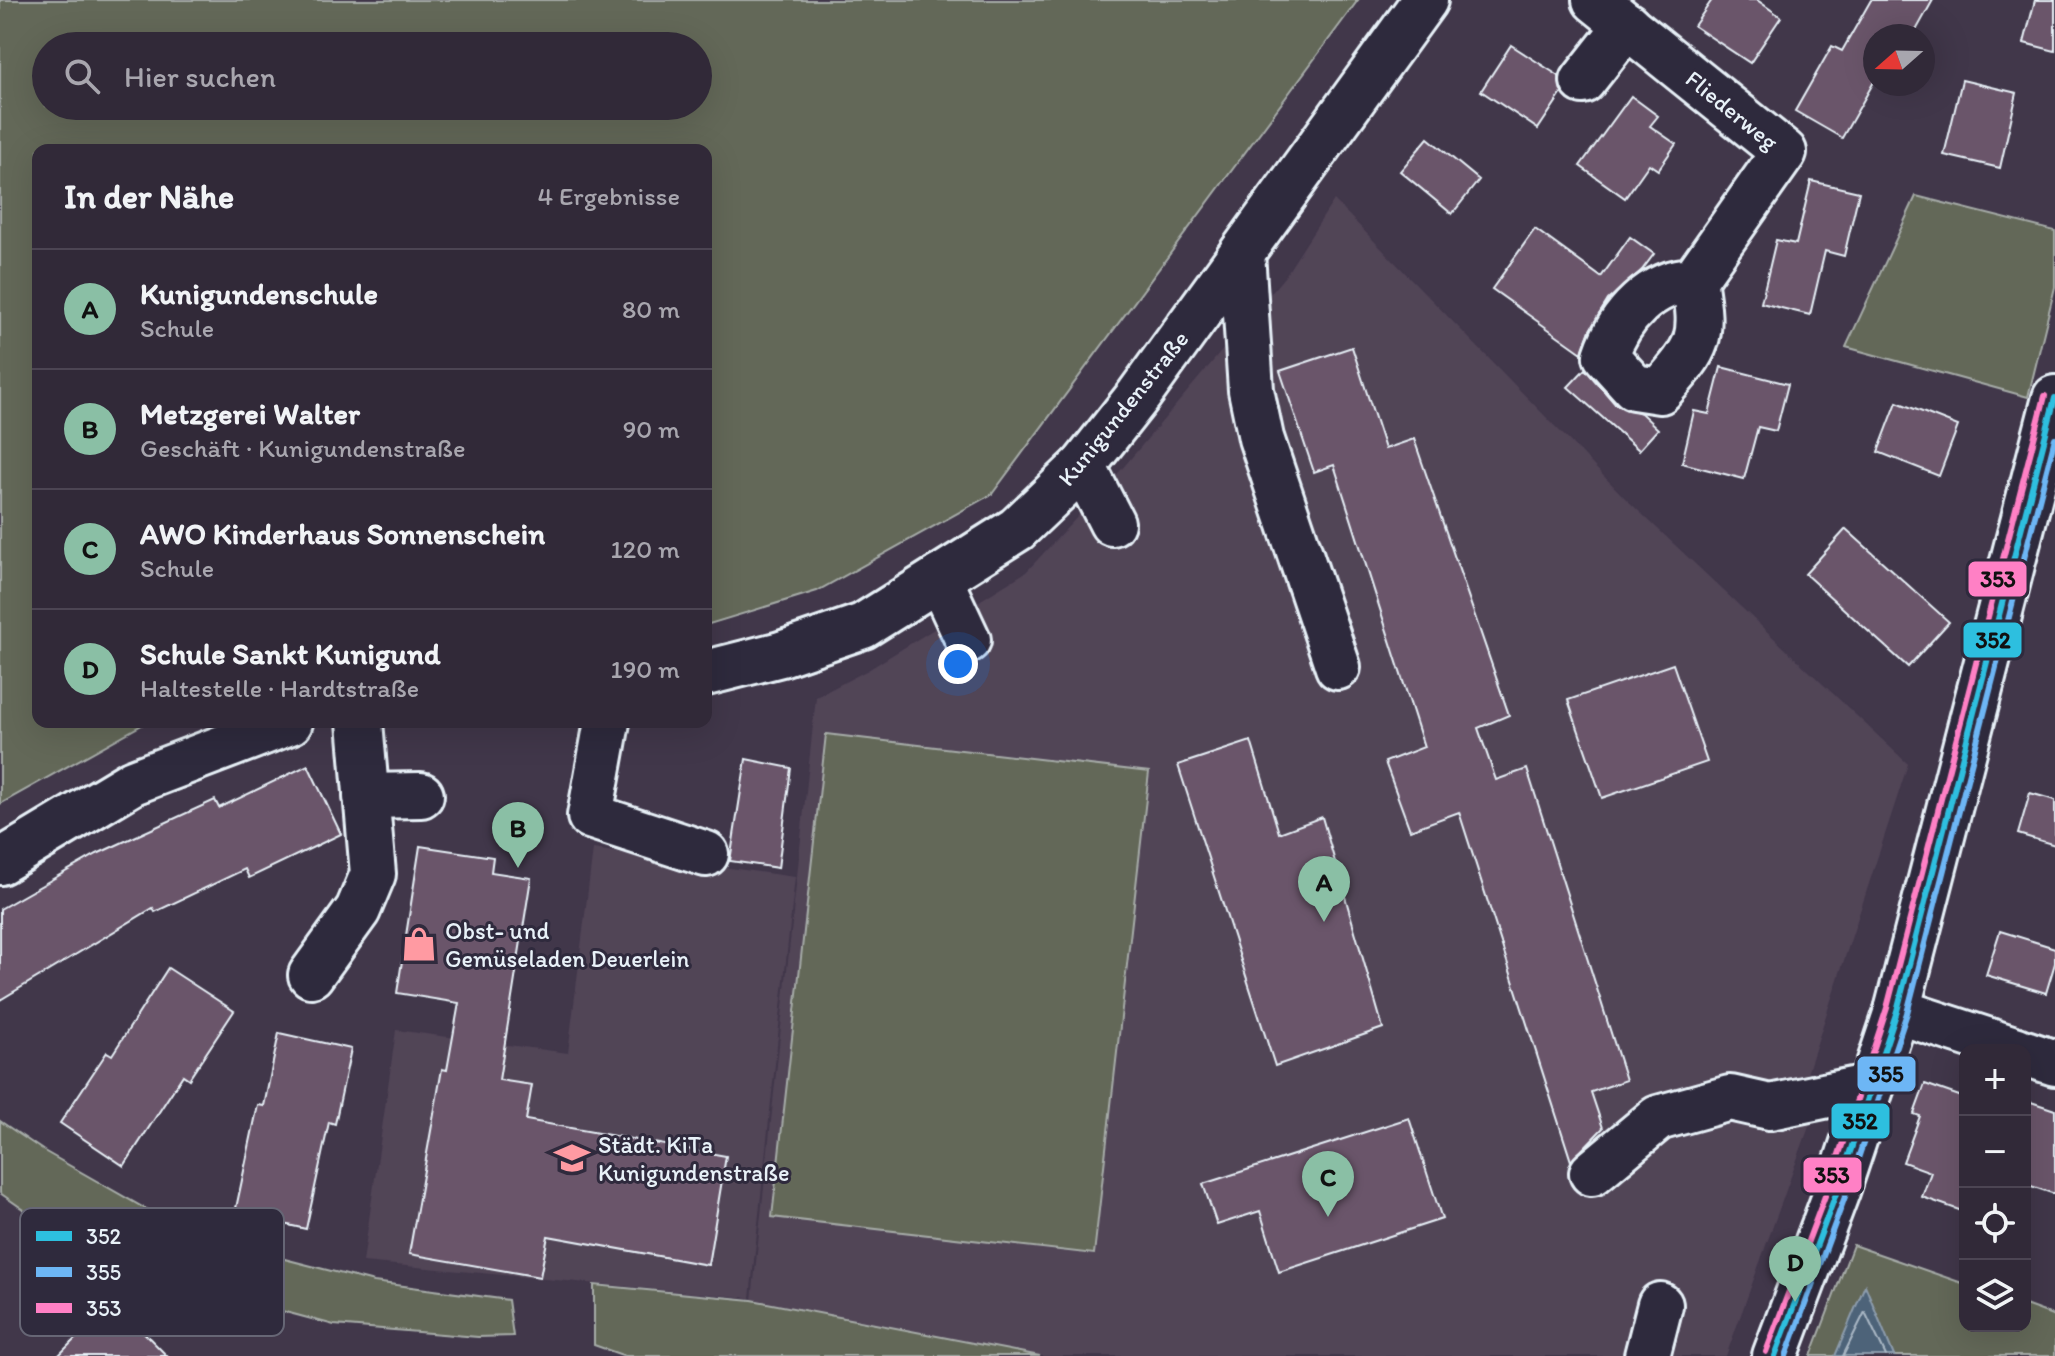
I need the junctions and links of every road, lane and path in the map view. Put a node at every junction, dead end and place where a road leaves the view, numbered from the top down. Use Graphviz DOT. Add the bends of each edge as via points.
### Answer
graph roads {
  1 [pos="1425,0"];
  2 [pos="1611,12"];
  3 [pos="1583,81"];
  4 [pos="1242,253"];
  5 [pos="1694,280"];
  6 [pos="2055,398"];
  7 [pos="1083,466"];
  8 [pos="1112,523"];
  9 [pos="939,578"];
  10 [pos="968,640"];
  11 [pos="1338,667"];
  12 [pos="712,671"];
  13 [pos="274,728"];
  14 [pos="360,728"];
  15 [pos="606,728"];
  16 [pos="421,795"];
  17 [pos="366,796"];
  18 [pos="706,854"];
  19 [pos="0,862"];
  20 [pos="311,975"];
  21 [pos="1897,1011"];
  22 [pos="1999,1044"];
  23 [pos="2031,1055"];
  24 [pos="2055,1063"];
  25 [pos="1872,1086"];
  26 [pos="1592,1173"];
  27 [pos="1660,1305"];
  28 [pos="1647,1356"];
  29 [pos="1775,1356"];
  1 -- 4 [label="street, Kunigundenstraße"];
  2 -- 3 [label="street"];
  2 -- 5 [label="street, Fliederweg" via="1784,152"];
  4 -- 7 [label="street, Kunigundenstraße"];
  4 -- 11 [label="street" via="1251,390 1261,438"];
  6 -- 21 [label="street"];
  7 -- 8 [label="street"];
  7 -- 9 [label="street, Kunigundenstraße" via="1017,529"];
  9 -- 10 [label="street"];
  9 -- 12 [label="street, Kunigundenstraße" via="863,626"];
  13 -- 19 [label="street" via="133,782"];
  14 -- 17 [label="street"];
  15 -- 18 [label="street" via="590,816"];
  16 -- 17 [label="street"];
  17 -- 20 [label="street" via="373,874 358,910"];
  21 -- 22 [label="street"];
  21 -- 25 [label="street"];
  23 -- 24 [label="street"];
  25 -- 26 [label="street" via="1770,1107 1730,1098 1658,1118"];
  25 -- 29 [label="street"];
  27 -- 28 [label="street"];
}
